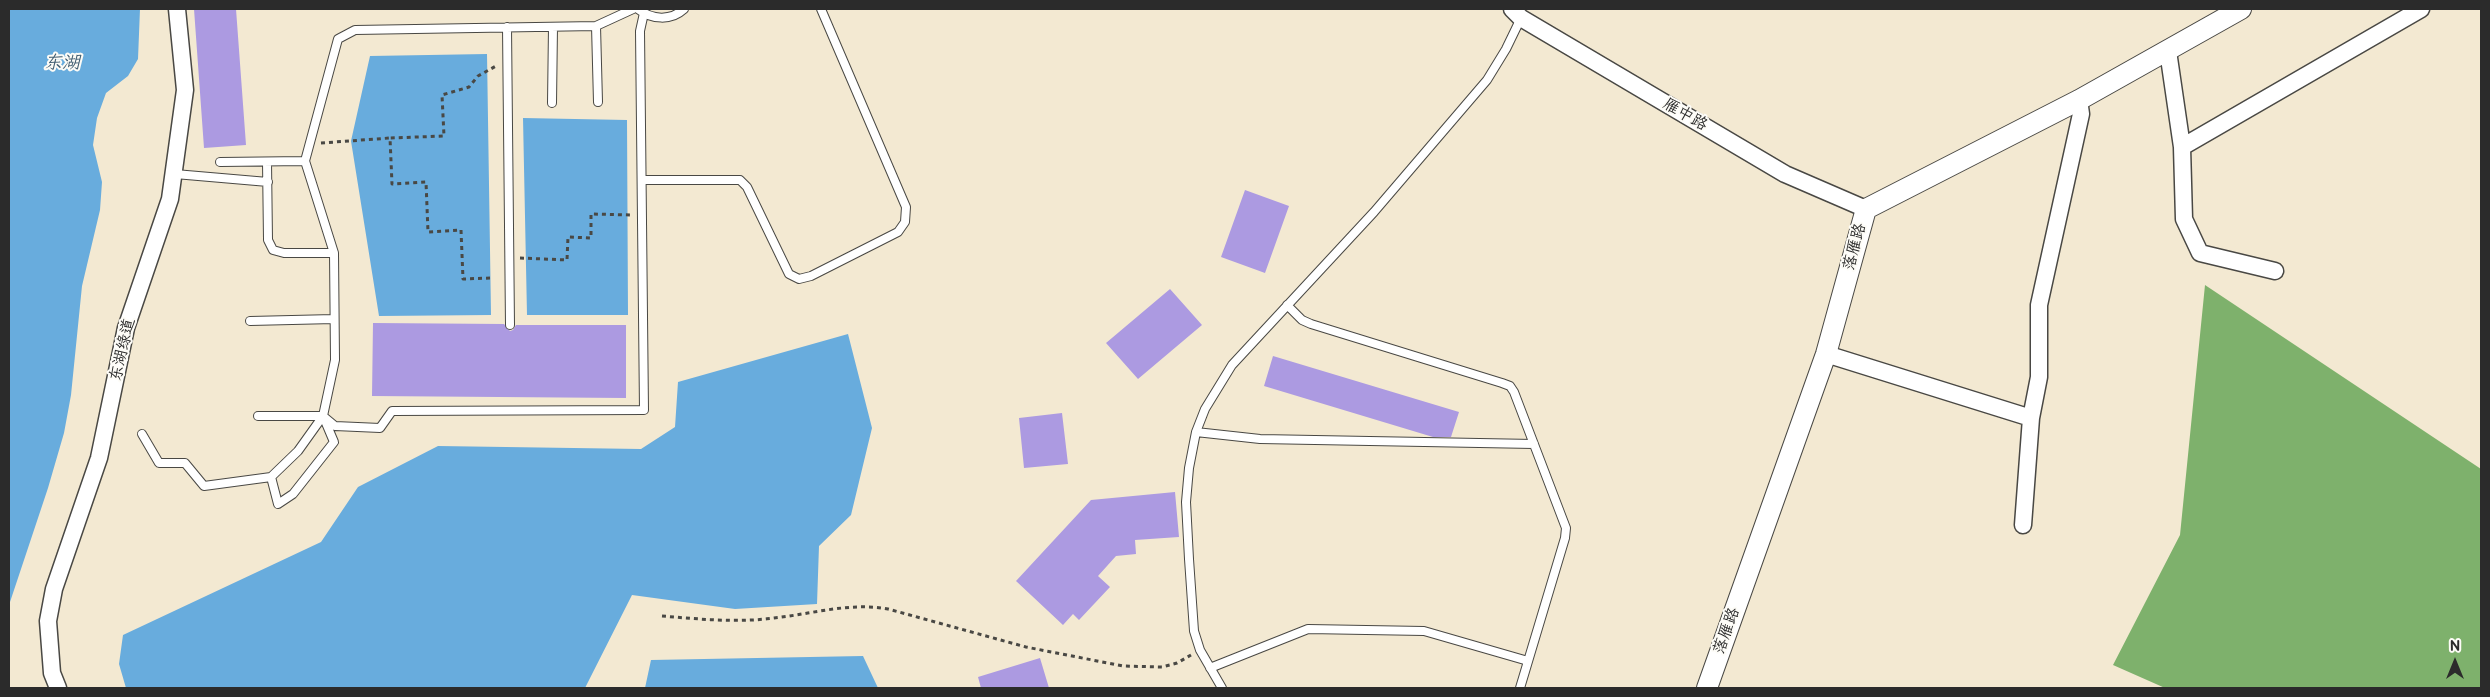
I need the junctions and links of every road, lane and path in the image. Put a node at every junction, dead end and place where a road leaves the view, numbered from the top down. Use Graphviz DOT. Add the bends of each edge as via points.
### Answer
graph roads {
  1 [pos="177,9"];
  2 [pos="633,9"];
  3 [pos="684,9"];
  4 [pos="821,9"];
  5 [pos="2241,9"];
  6 [pos="2421,9"];
  7 [pos="641,11"];
  8 [pos="1516,14"];
  9 [pos="596,26"];
  10 [pos="507,27"];
  11 [pos="553,27"];
  12 [pos="2168,51"];
  13 [pos="508,59"];
  14 [pos="2079,100"];
  15 [pos="598,102"];
  16 [pos="552,103"];
  17 [pos="390,138"];
  18 [pos="310,144"];
  19 [pos="2182,147"];
  20 [pos="305,161"];
  21 [pos="220,162"];
  22 [pos="267,162"];
  23 [pos="174,174"];
  24 [pos="644,180"];
  25 [pos="268,182"];
  26 [pos="1866,209"];
  27 [pos="644,215"];
  28 [pos="334,253"];
  29 [pos="509,258"];
  30 [pos="2275,271"];
  31 [pos="490,278"];
  32 [pos="1287,305"];
  33 [pos="334,319"];
  34 [pos="250,321"];
  35 [pos="510,324"];
  36 [pos="1826,354"];
  37 [pos="258,416"];
  38 [pos="323,416"];
  39 [pos="2031,418"];
  40 [pos="1196,432"];
  41 [pos="142,434"];
  42 [pos="1534,444"];
  43 [pos="271,477"];
  44 [pos="2022,525"];
  45 [pos="662,616"];
  46 [pos="1200,650"];
  47 [pos="1528,662"];
  48 [pos="1210,668"];
  49 [pos="58,688"];
  50 [pos="1222,688"];
  51 [pos="1520,688"];
  52 [pos="1707,688"];
  1 -- 23 [label="street, 东湖绿道" via="185,90"];
  2 -- 9 [label="lane"];
  3 -- 7 [label="lane" via="663,18"];
  4 -- 24 [label="lane" via="906,208 905,222 898,232 799,279 789,274 747,187 740,180"];
  5 -- 12 [label="street, 落雁路"];
  6 -- 19 [label="street"];
  7 -- 24 [label="lane"];
  8 -- 26 [label="street, 雁中路" via="1785,174"];
  8 -- 32 [label="lane" via="1506,49 1487,80 1374,212"];
  9 -- 11 [label="lane"];
  9 -- 15 [label="lane"];
  10 -- 11 [label="lane"];
  10 -- 13 [label="lane"];
  10 -- 18 [label="lane" via="356,30 338,39"];
  11 -- 16 [label="lane"];
  12 -- 14 [label="street, 落雁路"];
  12 -- 19 [label="street"];
  13 -- 17 [label="path" via="478,76 469,87 442,95 444,136"];
  13 -- 29 [label="lane"];
  14 -- 26 [label="street, 落雁路"];
  14 -- 39 [label="street" via="2081,114 2039,306 2039,378"];
  17 -- 18 [label="path"];
  17 -- 31 [label="path" via="392,184 426,182 428,232 460,230 463,279"];
  18 -- 20 [label="lane"];
  19 -- 30 [label="street" via="2184,220 2200,253"];
  20 -- 22 [label="lane"];
  20 -- 28 [label="lane"];
  21 -- 22 [label="lane"];
  22 -- 25 [label="lane"];
  23 -- 25 [label="lane"];
  23 -- 49 [label="street, 东湖绿道" via="170,199 126,328 99,458 54,589 48,620 52,674"];
  24 -- 27 [label="lane"];
  25 -- 28 [label="lane" via="268,240 273,250"];
  26 -- 36 [label="street, 落雁路"];
  27 -- 29 [label="path" via="591,214 591,238 568,237 567,260"];
  27 -- 38 [label="lane" via="644,410 392,411 380,428 335,426"];
  28 -- 33 [label="lane"];
  29 -- 35 [label="lane"];
  32 -- 40 [label="lane" via="1232,365 1205,409"];
  32 -- 42 [label="lane" via="1311,324 1510,386"];
  33 -- 34 [label="lane"];
  33 -- 38 [label="lane" via="335,360"];
  36 -- 39 [label="street"];
  36 -- 52 [label="street, 落雁路"];
  37 -- 38 [label="lane"];
  38 -- 43 [label="lane" via="298,451"];
  38 -- 43 [label="lane" via="334,442 293,494 278,504"];
  39 -- 44 [label="street"];
  40 -- 42 [label="lane" via="1260,439"];
  40 -- 46 [label="lane" via="1186,502 1194,631"];
  41 -- 43 [label="lane" via="159,463 185,463 204,486"];
  42 -- 47 [label="lane" via="1566,528 1566,538"];
  45 -- 46 [label="path" via="772,619 867,605 1026,646 1123,666 1162,667"];
  46 -- 48 [label="lane"];
  47 -- 48 [label="lane" via="1424,631 1308,629"];
  47 -- 51 [label="lane"];
  48 -- 50 [label="lane"];
}
